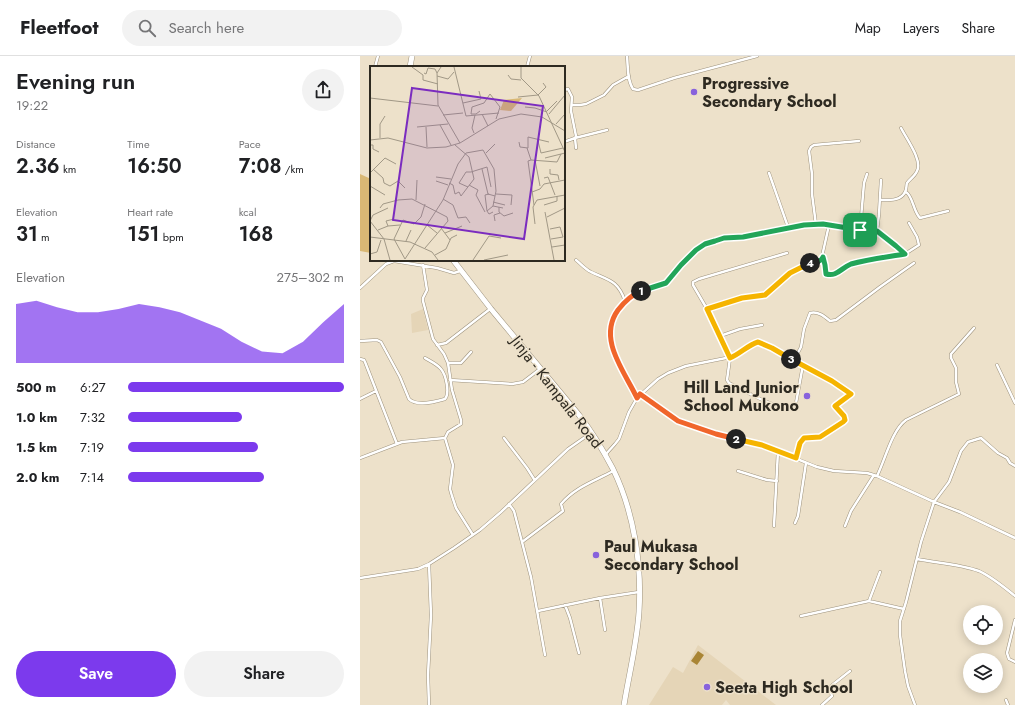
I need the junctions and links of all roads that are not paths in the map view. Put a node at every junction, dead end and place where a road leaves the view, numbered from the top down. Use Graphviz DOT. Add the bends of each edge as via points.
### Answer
graph roads {
  1 [pos="378,56"];
  2 [pos="412,56"];
  3 [pos="534,56"];
  4 [pos="632,56"];
  5 [pos="757,56"];
  6 [pos="530,57"];
  7 [pos="627,57"];
  8 [pos="375,66"];
  9 [pos="410,66"];
  10 [pos="629,76"];
  11 [pos="565,90"];
  12 [pos="572,105"];
  13 [pos="901,128"];
  14 [pos="607,130"];
  15 [pos="575,138"];
  16 [pos="859,141"];
  17 [pos="565,142"];
  18 [pos="576,148"];
  19 [pos="769,174"];
  20 [pos="867,174"];
  21 [pos="881,180"];
  22 [pos="906,192"];
  23 [pos="880,200"];
  24 [pos="948,211"];
  25 [pos="909,223"];
  26 [pos="816,225"];
  27 [pos="829,225"];
  28 [pos="788,227"];
  29 [pos="860,230"];
  30 [pos="877,231"];
  31 [pos="787,253"];
  32 [pos="905,254"];
  33 [pos="823,257"];
  34 [pos="576,260"];
  35 [pos="454,261"];
  36 [pos="914,263"];
  37 [pos="423,266"];
  38 [pos="460,270"];
  39 [pos="360,288"];
  40 [pos="625,301"];
  41 [pos="491,309"];
  42 [pos="707,309"];
  43 [pos="762,325"];
  44 [pos="974,328"];
  45 [pos="720,336"];
  46 [pos="360,341"];
  47 [pos="437,345"];
  48 [pos="470,352"];
  49 [pos="425,358"];
  50 [pos="730,358"];
  51 [pos="360,359"];
  52 [pos="794,360"];
  53 [pos="448,363"];
  54 [pos="803,365"];
  55 [pos="997,365"];
  56 [pos="540,369"];
  57 [pos="450,380"];
  58 [pos="376,391"];
  59 [pos="640,394"];
  60 [pos="637,398"];
  61 [pos="360,399"];
  62 [pos="1015,403"];
  63 [pos="592,433"];
  64 [pos="445,438"];
  65 [pos="504,438"];
  66 [pos="397,444"];
  67 [pos="778,452"];
  68 [pos="605,454"];
  69 [pos="360,458"];
  70 [pos="796,458"];
  71 [pos="806,463"];
  72 [pos="1015,466"];
  73 [pos="614,471"];
  74 [pos="738,471"];
  75 [pos="876,476"];
  76 [pos="534,479"];
  77 [pos="776,481"];
  78 [pos="934,502"];
  79 [pos="509,504"];
  80 [pos="795,523"];
  81 [pos="774,526"];
  82 [pos="845,526"];
  83 [pos="473,535"];
  84 [pos="1015,538"];
  85 [pos="522,542"];
  86 [pos="916,559"];
  87 [pos="429,564"];
  88 [pos="880,572"];
  89 [pos="360,578"];
  90 [pos="640,592"];
  91 [pos="1015,596"];
  92 [pos="600,598"];
  93 [pos="869,601"];
  94 [pos="566,605"];
  95 [pos="904,608"];
  96 [pos="538,611"];
  97 [pos="801,616"];
  98 [pos="1015,620"];
  99 [pos="605,630"];
  100 [pos="579,653"];
  101 [pos="545,654"];
  102 [pos="1015,662"];
  103 [pos="850,671"];
  104 [pos="1006,700"];
  105 [pos="429,705"];
  106 [pos="624,705"];
  107 [pos="822,705"];
  108 [pos="915,705"];
  109 [pos="1008,705"];
  1 -- 8 [label="street"];
  2 -- 9 [label="highway"];
  3 -- 6 [label="street"];
  4 -- 7 [label="street"];
  5 -- 10 [label="street" via="638,90 632,88"];
  7 -- 10 [label="street"];
  10 -- 12 [label="street" via="613,85 604,95 586,104"];
  11 -- 12 [label="street" via="570,90"];
  12 -- 15 [label="street"];
  13 -- 22 [label="street" via="915,154 919,168 906,185"];
  14 -- 15 [label="street"];
  15 -- 17 [label="street"];
  15 -- 18 [label="street"];
  16 -- 26 [label="street" via="811,147 809,151"];
  19 -- 28 [label="street"];
  20 -- 29 [label="street"];
  21 -- 23 [label="street"];
  22 -- 23 [label="street" via="901,198"];
  22 -- 24 [label="street" via="920,218"];
  23 -- 30 [label="street"];
  25 -- 32 [label="street" via="919,245"];
  26 -- 27 [label="street"];
  26 -- 28 [label="street"];
  27 -- 29 [label="street"];
  27 -- 33 [label="street"];
  28 -- 40 [label="street" via="743,237 724,238 705,244 688,258 666,283 635,293"];
  29 -- 30 [label="street"];
  30 -- 32 [label="street"];
  31 -- 42 [label="street" via="693,282"];
  32 -- 33 [label="street" via="849,265 831,275 826,274"];
  33 -- 42 [label="street" via="821,261 805,264 790,273 765,295 742,298"];
  34 -- 40 [label="street" via="590,272 613,282 622,291"];
  35 -- 38 [label="highway, Jinja - Kampala Road"];
  36 -- 52 [label="street" via="836,320 830,321 815,312 810,314 801,347"];
  37 -- 38 [label="street" via="454,273"];
  37 -- 39 [label="street" via="390,262"];
  37 -- 47 [label="street" via="427,290 423,301 430,333"];
  38 -- 41 [label="highway, Jinja - Kampala Road"];
  40 -- 60 [label="street" via="613,318 610,331 617,361"];
  41 -- 47 [label="street" via="446,343"];
  41 -- 56 [label="highway, Jinja - Kampala Road"];
  42 -- 45 [label="street"];
  43 -- 45 [label="street"];
  44 -- 75 [label="street" via="951,354 956,368 959,394 901,424"];
  45 -- 50 [label="street"];
  46 -- 49 [label="street" via="381,342 411,401 421,403 445,399 447,389 444,374 440,368"];
  47 -- 53 [label="street"];
  48 -- 53 [label="street" via="461,363"];
  50 -- 52 [label="street" via="758,342"];
  50 -- 54 [label="street" via="727,380 729,383 786,408 796,403"];
  50 -- 59 [label="street" via="676,369 658,379"];
  51 -- 58 [label="street" via="365,362"];
  52 -- 54 [label="street"];
  53 -- 57 [label="street"];
  54 -- 70 [label="street" via="851,394 835,406 845,420 820,437 804,438"];
  55 -- 62 [label="street"];
  56 -- 57 [label="street" via="523,382 512,384"];
  56 -- 63 [label="highway, Jinja - Kampala Road"];
  57 -- 64 [label="street" via="461,420"];
  58 -- 61 [label="street"];
  58 -- 66 [label="street"];
  59 -- 60 [label="street"];
  59 -- 67 [label="street" via="678,421"];
  60 -- 68 [label="street" via="619,439"];
  63 -- 68 [label="highway, Jinja - Kampala Road"];
  63 -- 76 [label="street" via="568,449"];
  64 -- 66 [label="street"];
  64 -- 83 [label="street" via="453,465 450,489 452,496 456,508"];
  65 -- 76 [label="street"];
  66 -- 69 [label="street"];
  67 -- 70 [label="street"];
  67 -- 77 [label="street"];
  68 -- 73 [label="highway, Jinja - Kampala Road"];
  70 -- 71 [label="street"];
  71 -- 75 [label="street" via="834,471"];
  71 -- 80 [label="street"];
  72 -- 78 [label="street" via="981,438 968,442 961,451 950,482"];
  73 -- 85 [label="street" via="568,496 561,504 563,510"];
  73 -- 90 [label="highway, Jinja - Kampala Road" via="630,517"];
  74 -- 77 [label="street"];
  75 -- 78 [label="street"];
  75 -- 82 [label="street" via="851,511"];
  76 -- 79 [label="street"];
  77 -- 81 [label="street"];
  78 -- 84 [label="street"];
  78 -- 86 [label="street"];
  79 -- 83 [label="street"];
  79 -- 85 [label="street" via="514,511"];
  83 -- 87 [label="street"];
  85 -- 96 [label="street"];
  86 -- 91 [label="street" via="979,572"];
  86 -- 95 [label="street"];
  87 -- 89 [label="street" via="418,569"];
  87 -- 105 [label="street"];
  88 -- 93 [label="street"];
  90 -- 92 [label="street"];
  90 -- 106 [label="highway, Jinja - Kampala Road" via="636,638"];
  92 -- 94 [label="street"];
  92 -- 99 [label="street"];
  93 -- 95 [label="street"];
  93 -- 97 [label="street"];
  94 -- 96 [label="street"];
  94 -- 100 [label="street"];
  95 -- 108 [label="street" via="900,626 901,643 908,686"];
  96 -- 101 [label="street"];
  98 -- 102 [label="street" via="1007,653 1009,659"];
  103 -- 107 [label="street" via="831,686 832,696"];
  104 -- 109 [label="street"];
}
